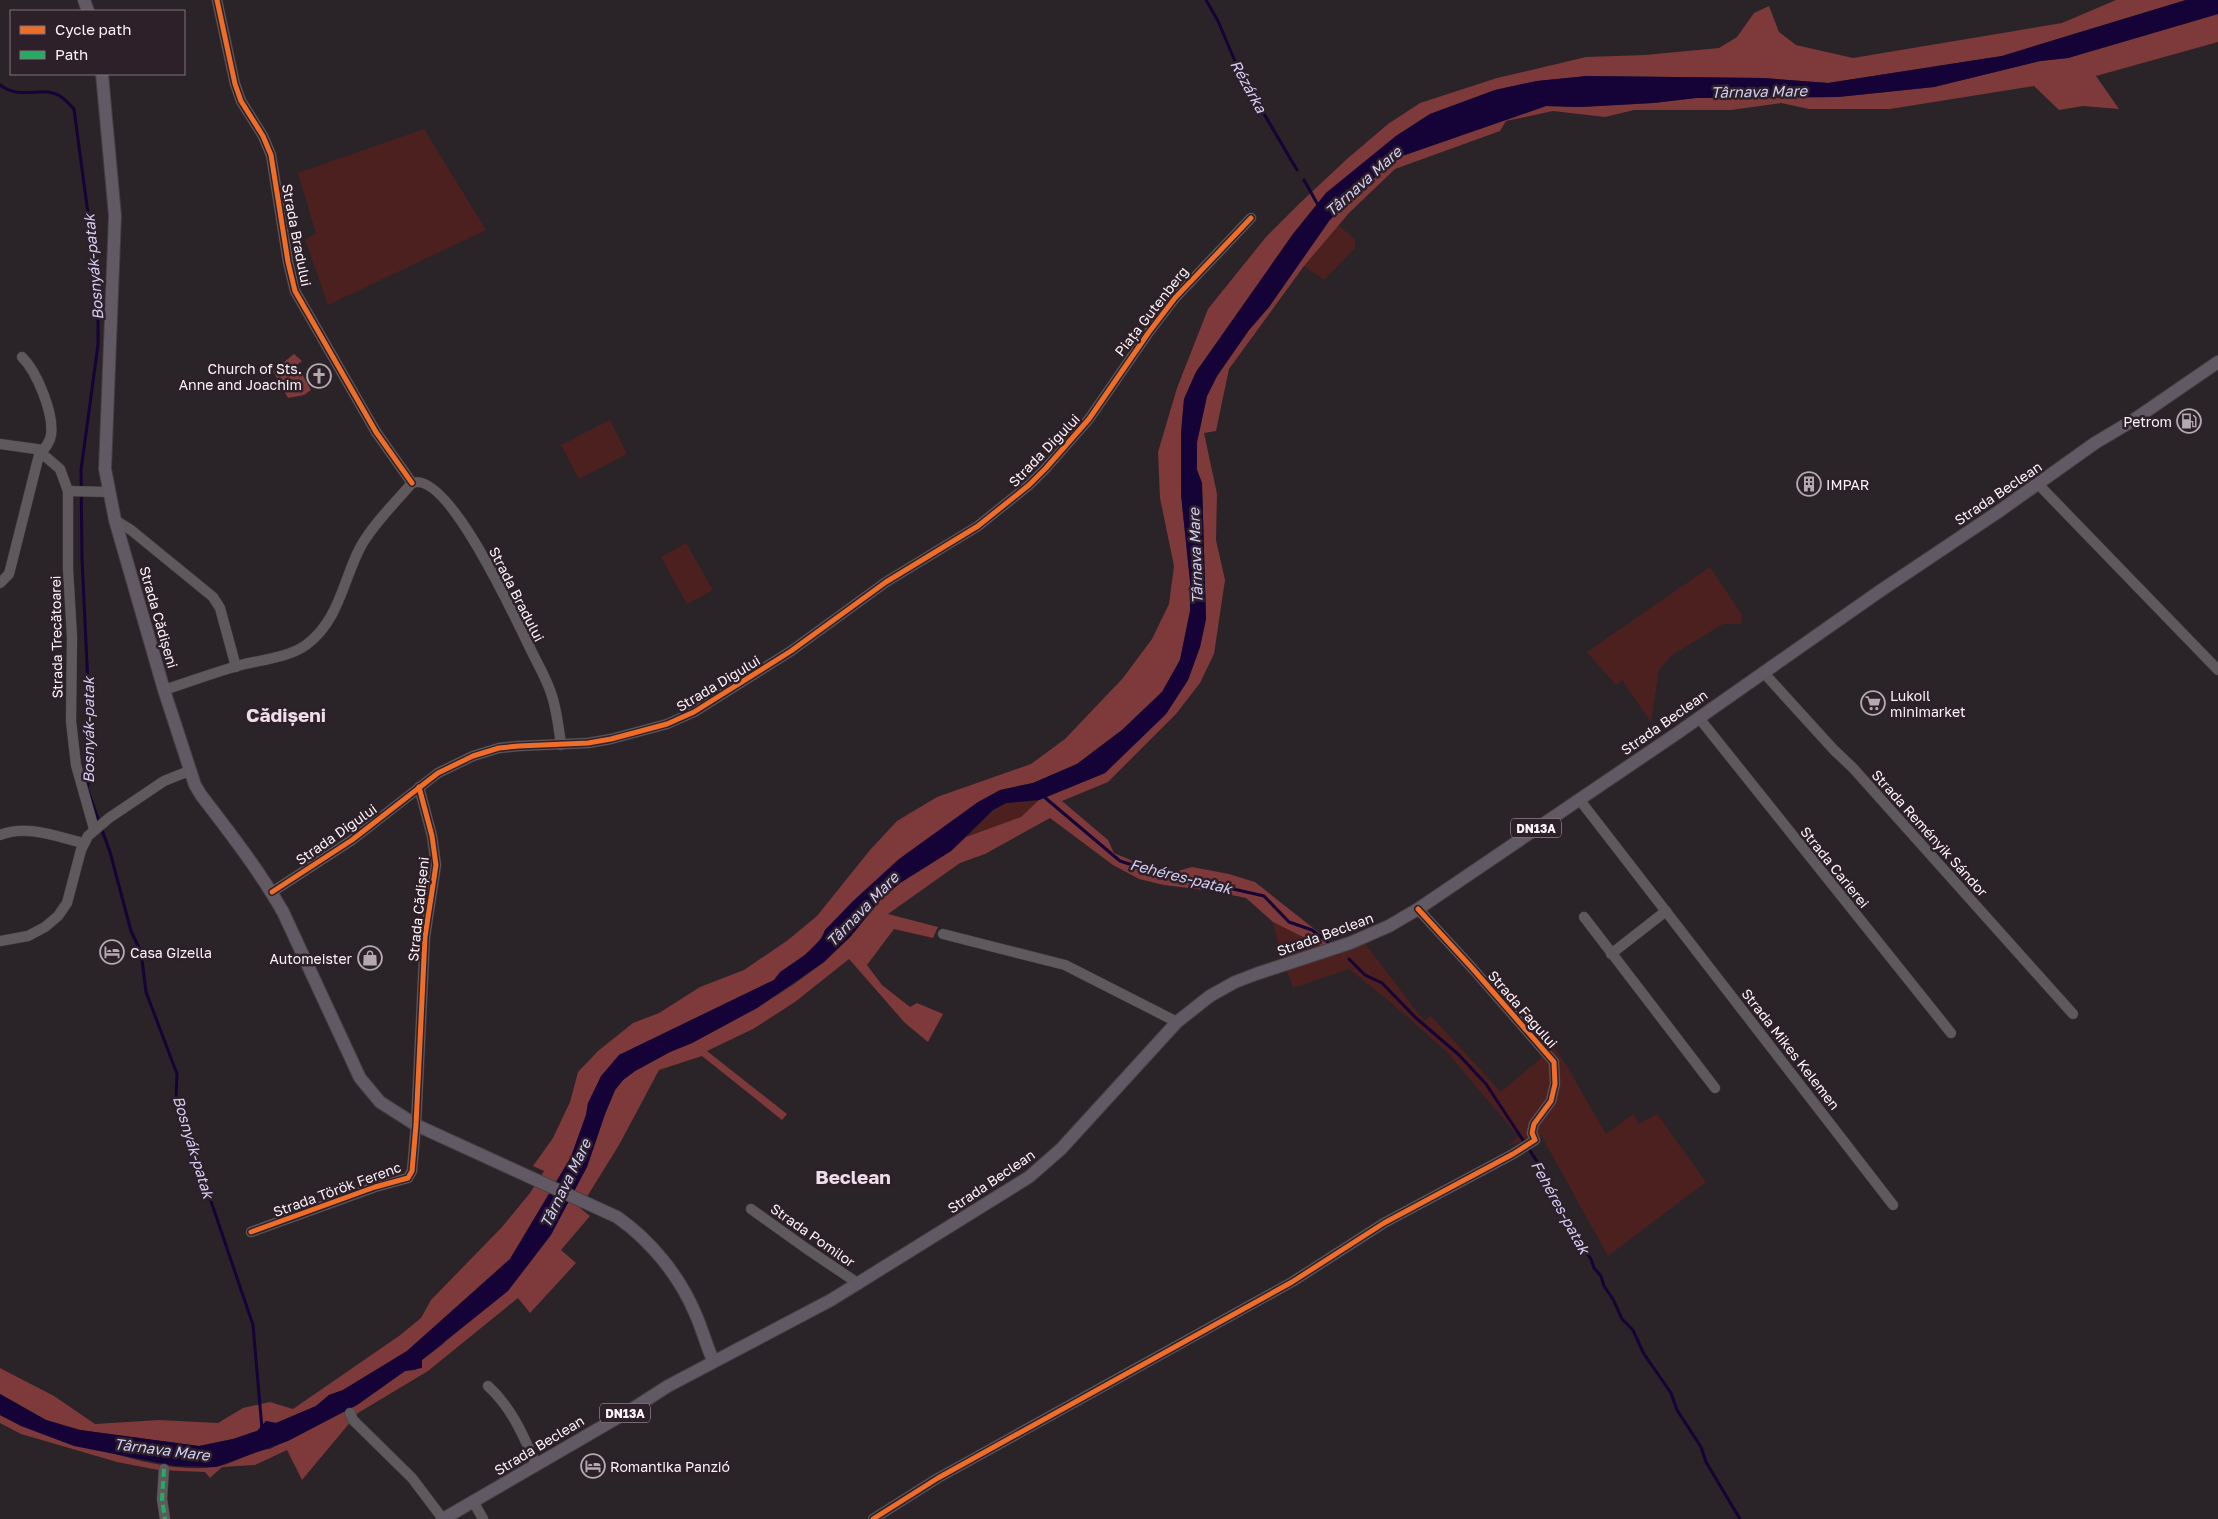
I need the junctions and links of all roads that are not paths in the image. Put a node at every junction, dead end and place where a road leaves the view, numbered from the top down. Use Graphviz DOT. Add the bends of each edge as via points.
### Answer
graph roads {
  1 [pos="217,0"];
  2 [pos="102,75"];
  3 [pos="1252,218"];
  4 [pos="22,357"];
  5 [pos="2218,362"];
  6 [pos="1099,404"];
  7 [pos="0,444"];
  8 [pos="41,452"];
  9 [pos="412,483"];
  10 [pos="2038,484"];
  11 [pos="70,491"];
  12 [pos="108,492"];
  13 [pos="115,520"];
  14 [pos="0,583"];
  15 [pos="236,667"];
  16 [pos="2218,670"];
  17 [pos="1762,672"];
  18 [pos="164,690"];
  19 [pos="1699,718"];
  20 [pos="561,745"];
  21 [pos="190,771"];
  22 [pos="420,786"];
  23 [pos="1580,799"];
  24 [pos="95,828"];
  25 [pos="0,835"];
  26 [pos="84,843"];
  27 [pos="272,892"];
  28 [pos="1418,909"];
  29 [pos="1666,911"];
  30 [pos="1584,918"];
  31 [pos="943,934"];
  32 [pos="0,941"];
  33 [pos="1610,954"];
  34 [pos="2073,1014"];
  35 [pos="1177,1022"];
  36 [pos="1951,1033"];
  37 [pos="1715,1088"];
  38 [pos="416,1125"];
  39 [pos="1893,1205"];
  40 [pos="751,1209"];
  41 [pos="251,1232"];
  42 [pos="859,1284"];
  43 [pos="713,1360"];
  44 [pos="488,1386"];
  45 [pos="350,1413"];
  46 [pos="536,1464"];
  47 [pos="164,1469"];
  48 [pos="473,1501"];
  49 [pos="165,1519"];
  50 [pos="443,1519"];
  51 [pos="482,1519"];
  52 [pos="873,1519"];
  1 -- 9 [label="street, Strada Bradului" via="235,84 270,155 295,291 376,432"];
  2 -- 12 [label="main road, Strada Cădișeni" via="115,216 104,456"];
  3 -- 6 [label="street, Piața Gutenberg" via="1175,298"];
  4 -- 8 [label="street" via="34,374 48,411 52,434"];
  5 -- 10 [label="main road, Strada Beclean / DN13A"];
  6 -- 20 [label="street, Strada Digului" via="1089,420 1030,485 1001,508 978,526 886,582 743,683 667,724 603,741"];
  7 -- 8 [label="street, Strada Trecătoarei"];
  8 -- 11 [label="street, Strada Trecătoarei" via="60,469"];
  8 -- 14 [label="street" via="9,574"];
  9 -- 15 [label="street" via="361,545 337,606 319,633 306,645 290,652"];
  9 -- 20 [label="street, Strada Bradului" via="427,485 446,502 486,559 552,695"];
  10 -- 16 [label="street"];
  10 -- 17 [label="main road, Strada Beclean / DN13A"];
  11 -- 12 [label="street"];
  11 -- 24 [label="street, Strada Trecătoarei" via="71,721 76,765"];
  12 -- 13 [label="main road, Strada Cădișeni"];
  13 -- 15 [label="street" via="213,597 220,608"];
  13 -- 18 [label="main road, Strada Cădișeni"];
  15 -- 18 [label="street"];
  17 -- 19 [label="main road, Strada Beclean / DN13A"];
  17 -- 34 [label="street, Strada Reményik Sándor" via="1853,768"];
  18 -- 21 [label="main road, Strada Cădișeni"];
  19 -- 23 [label="main road, Strada Beclean / DN13A"];
  19 -- 36 [label="street, Strada Carierei"];
  20 -- 22 [label="street, Strada Digului" via="519,746 486,752 450,766"];
  21 -- 24 [label="street" via="164,781"];
  21 -- 27 [label="main road, Strada Cădișeni" via="201,795"];
  22 -- 27 [label="street, Strada Digului" via="352,840"];
  22 -- 38 [label="street, Strada Cădișeni" via="436,865 425,937"];
  23 -- 28 [label="main road, Strada Beclean / DN13A"];
  23 -- 29 [label="street, Strada Mikes Kelemen"];
  24 -- 26 [label="street"];
  25 -- 26 [label="street" via="29,831"];
  26 -- 32 [label="street" via="67,903 58,916 28,936"];
  27 -- 38 [label="main road, Strada Cădișeni" via="360,1078 380,1102"];
  28 -- 35 [label="main road, Strada Beclean / DN13A" via="1350,944 1235,982 1210,996"];
  28 -- 52 [label="street, Strada Fagului" via="1554,1062 1555,1084 1551,1101 1534,1124 1534,1140 1384,1223 1292,1282 938,1478"];
  29 -- 33 [label="street"];
  29 -- 39 [label="street, Strada Mikes Kelemen"];
  30 -- 33 [label="street"];
  31 -- 35 [label="street" via="1065,965"];
  33 -- 37 [label="street"];
  35 -- 42 [label="main road, Strada Beclean / DN13A" via="1041,1167"];
  38 -- 41 [label="street, Strada Török Ferenc" via="412,1171 408,1178"];
  38 -- 43 [label="main road, Strada Cădișeni" via="617,1217 638,1233 656,1251 682,1288"];
  40 -- 42 [label="street, Strada Pomilor"];
  42 -- 43 [label="main road, Strada Beclean / DN13A" via="784,1326"];
  43 -- 46 [label="main road, Strada Beclean / DN13A"];
  44 -- 46 [label="street" via="517,1420"];
  45 -- 50 [label="street" via="353,1420 412,1478"];
  46 -- 48 [label="main road, Strada Beclean / DN13A"];
  47 -- 49 [label="street" via="162,1499"];
  48 -- 50 [label="main road, Strada Beclean / DN13A"];
  48 -- 51 [label="street"];
}
